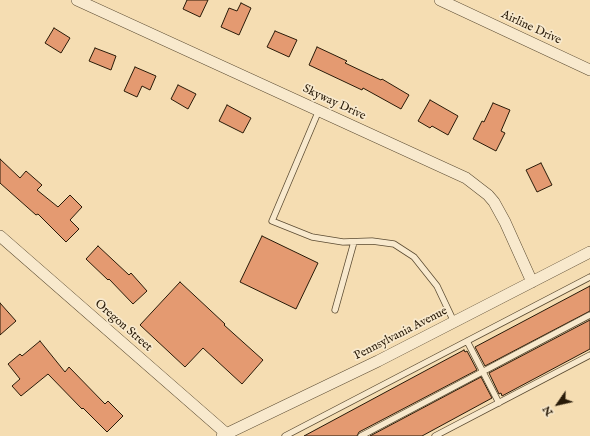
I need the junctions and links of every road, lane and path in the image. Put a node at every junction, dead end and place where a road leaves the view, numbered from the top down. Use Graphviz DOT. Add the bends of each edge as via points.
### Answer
graph roads {
  1 [pos="77,0"];
  2 [pos="440,0"];
  3 [pos="590,70"];
  4 [pos="319,110"];
  5 [pos="0,236"];
  6 [pos="354,242"];
  7 [pos="590,252"];
  8 [pos="590,277"];
  9 [pos="532,282"];
  10 [pos="334,310"];
  11 [pos="590,315"];
  12 [pos="454,322"];
  13 [pos="467,341"];
  14 [pos="590,355"];
  15 [pos="483,371"];
  16 [pos="499,403"];
  17 [pos="226,435"];
  18 [pos="285,436"];
  19 [pos="361,436"];
  20 [pos="435,436"];
  1 -- 4 [label="street, Skyway Drive"];
  2 -- 3 [label="street, Airline Drive"];
  4 -- 6 [label="lane" via="272,221 312,237"];
  4 -- 9 [label="street, Skyway Drive" via="466,178 488,195 505,222"];
  5 -- 17 [label="street, Oregon Street"];
  6 -- 10 [label="lane"];
  6 -- 12 [label="lane" via="394,244 414,258 437,286"];
  7 -- 9 [label="street, Pennsylvania Avenue"];
  8 -- 13 [label="lane"];
  9 -- 12 [label="street, Pennsylvania Avenue"];
  11 -- 15 [label="lane"];
  12 -- 17 [label="street, Pennsylvania Avenue"];
  13 -- 15 [label="lane"];
  13 -- 18 [label="lane"];
  14 -- 16 [label="lane"];
  15 -- 16 [label="lane"];
  15 -- 19 [label="lane"];
  16 -- 20 [label="lane"];
}
